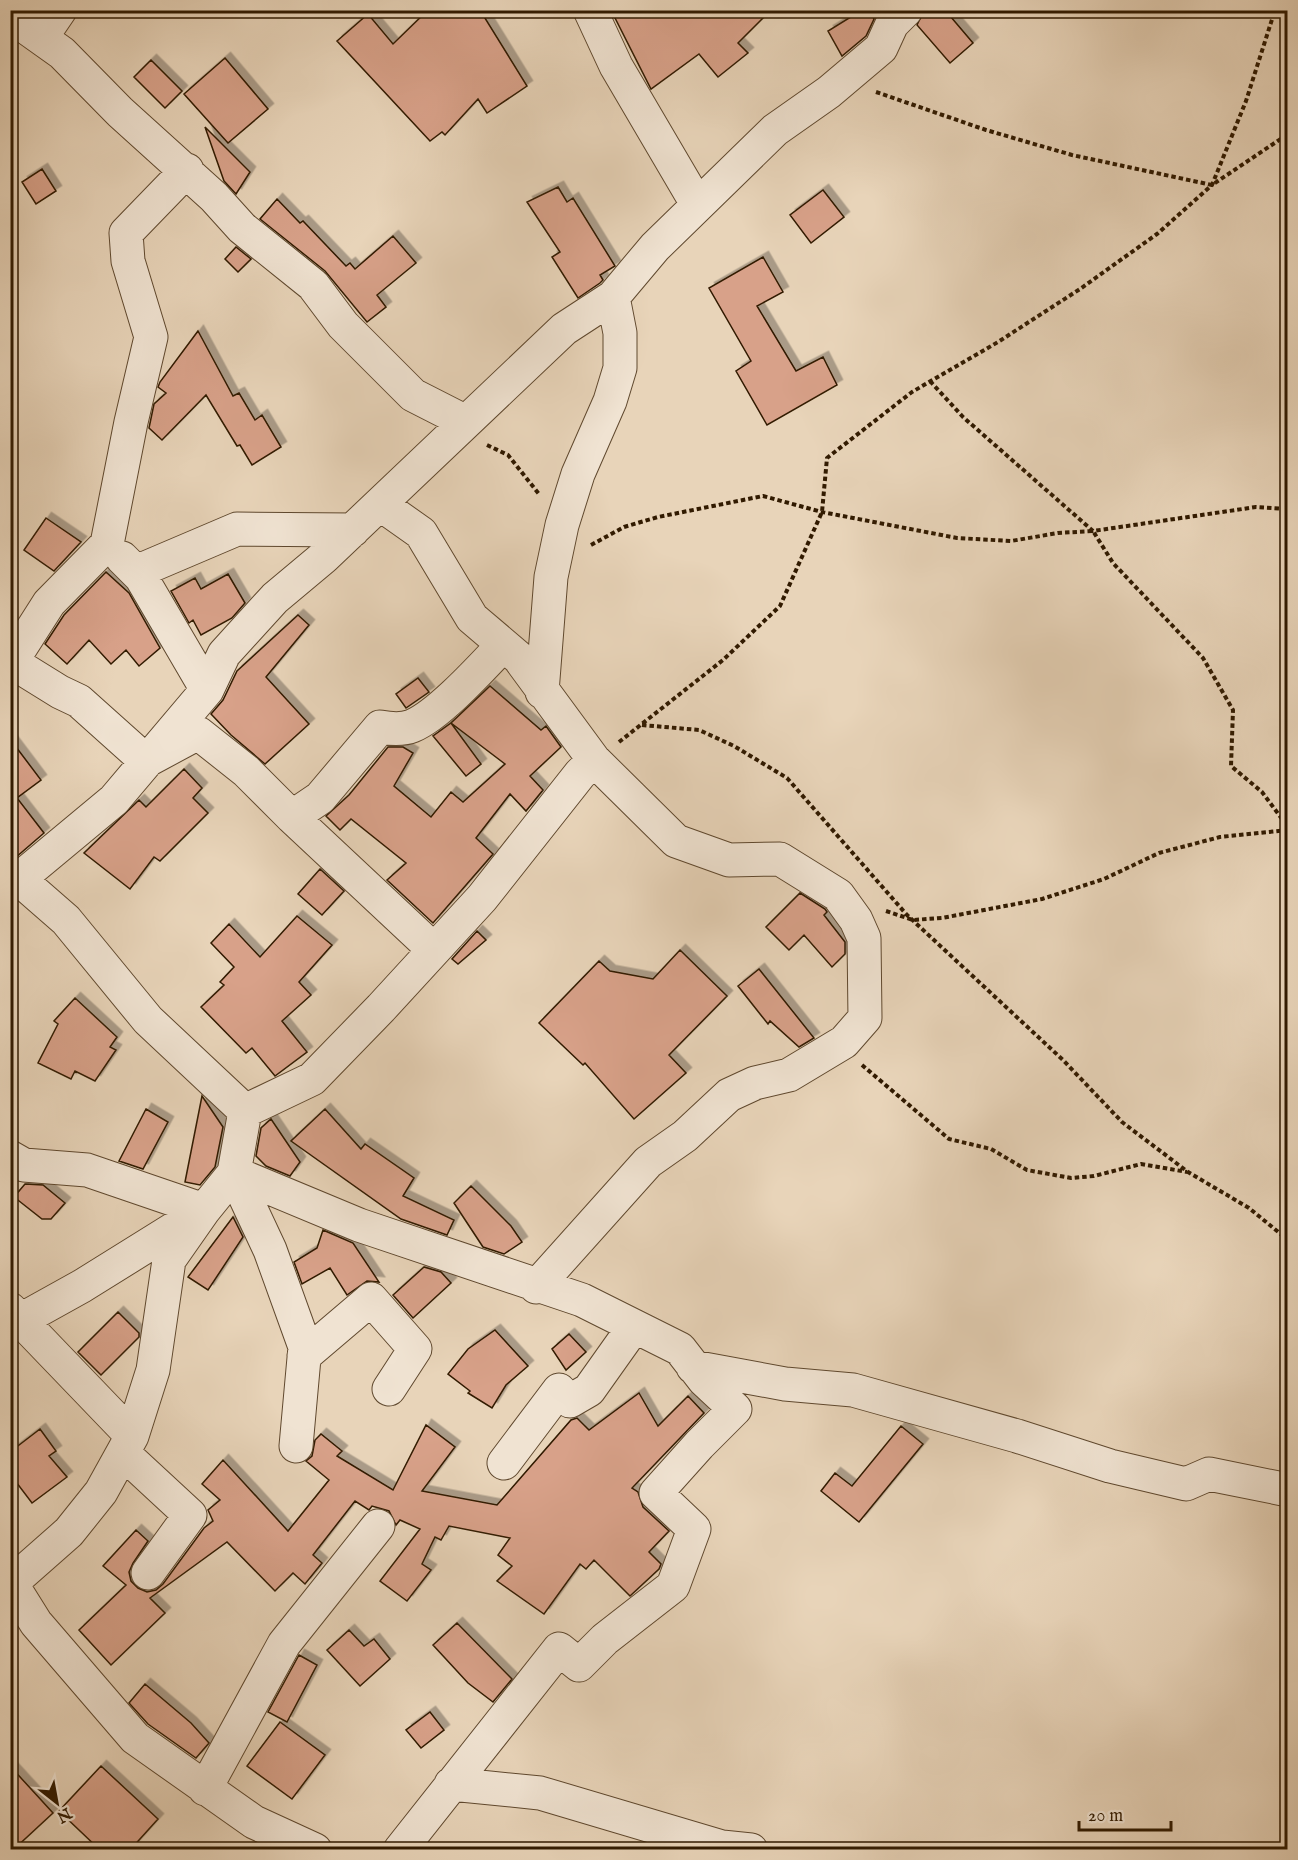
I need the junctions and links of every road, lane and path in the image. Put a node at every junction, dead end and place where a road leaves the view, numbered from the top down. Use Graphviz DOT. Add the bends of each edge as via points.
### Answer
graph roads {
  1 [pos="60,10"];
  2 [pos="590,10"];
  3 [pos="906,10"];
  4 [pos="1275,10"];
  5 [pos="10,16"];
  6 [pos="42,38"];
  7 [pos="842,81"];
  8 [pos="1287,134"];
  9 [pos="187,170"];
  10 [pos="1212,185"];
  11 [pos="697,204"];
  12 [pos="613,297"];
  13 [pos="930,381"];
  14 [pos="464,421"];
  15 [pos="380,504"];
  16 [pos="1287,509"];
  17 [pos="822,512"];
  18 [pos="562,525"];
  19 [pos="353,530"];
  20 [pos="1093,531"];
  21 [pos="107,544"];
  22 [pos="136,572"];
  23 [pos="503,645"];
  24 [pos="11,663"];
  25 [pos="207,690"];
  26 [pos="542,692"];
  27 [pos="641,725"];
  28 [pos="594,760"];
  29 [pos="147,761"];
  30 [pos="292,817"];
  31 [pos="1287,828"];
  32 [pos="13,878"];
  33 [pos="913,920"];
  34 [pos="433,949"];
  35 [pos="844,1042"];
  36 [pos="245,1111"];
  37 [pos="10,1157"];
  38 [pos="1188,1172"];
  39 [pos="234,1173"];
  40 [pos="204,1210"];
  41 [pos="1287,1240"];
  42 [pos="536,1287"];
  43 [pos="14,1318"];
  44 [pos="633,1328"];
  45 [pos="304,1356"];
  46 [pos="693,1367"];
  47 [pos="389,1389"];
  48 [pos="128,1445"];
  49 [pos="296,1446"];
  50 [pos="504,1463"];
  51 [pos="1287,1490"];
  52 [pos="378,1526"];
  53 [pos="148,1573"];
  54 [pos="11,1584"];
  55 [pos="451,1784"];
  56 [pos="205,1789"];
  57 [pos="708,1847"];
  58 [pos="315,1850"];
  59 [pos="400,1850"];
  60 [pos="751,1850"];
  1 -- 6 [label="street"];
  2 -- 11 [label="street" via="616,66"];
  3 -- 7 [label="street" via="892,24 881,48"];
  4 -- 10 [label="path" via="1246,101"];
  5 -- 6 [label="street"];
  6 -- 9 [label="street"];
  7 -- 10 [label="path" via="1061,152"];
  7 -- 11 [label="street" via="775,130"];
  8 -- 10 [label="path"];
  9 -- 14 [label="street" via="242,228 312,285 342,325 413,395"];
  9 -- 21 [label="street" via="126,233 128,261 151,337"];
  10 -- 13 [label="path" via="1157,234 1080,289"];
  11 -- 12 [label="street"];
  12 -- 14 [label="street" via="564,329"];
  12 -- 18 [label="street" via="620,333 620,368"];
  13 -- 17 [label="path" via="827,458"];
  13 -- 20 [label="path" via="963,417"];
  14 -- 15 [label="street"];
  14 -- 18 [label="path" via="480,442 508,455"];
  15 -- 19 [label="street"];
  15 -- 23 [label="street" via="421,533 472,618"];
  16 -- 20 [label="path" via="1256,507"];
  17 -- 18 [label="path" via="763,496 646,520 586,548"];
  17 -- 20 [label="path" via="957,538 1011,541"];
  17 -- 27 [label="path" via="780,606 723,660"];
  18 -- 26 [label="street" via="551,577"];
  19 -- 22 [label="street" via="237,529"];
  19 -- 25 [label="street" via="275,598 224,654"];
  20 -- 31 [label="path" via="1113,563 1203,658 1233,710 1231,766 1262,792"];
  21 -- 22 [label="street"];
  21 -- 24 [label="street" via="49,603"];
  22 -- 25 [label="street"];
  23 -- 26 [label="street" via="519,658"];
  23 -- 30 [label="street" via="474,675 413,725 392,730 380,727 320,798"];
  24 -- 29 [label="street" via="79,701"];
  25 -- 29 [label="street"];
  26 -- 28 [label="street"];
  27 -- 28 [label="path"];
  27 -- 33 [label="path" via="699,730 787,778"];
  28 -- 34 [label="street" via="482,898"];
  28 -- 35 [label="street" via="676,840 729,860 780,859 838,895 864,938 865,1018"];
  29 -- 30 [label="street" via="198,733 246,771"];
  29 -- 32 [label="street" via="114,800"];
  30 -- 34 [label="street"];
  31 -- 33 [label="path" via="1220,837 1158,853 1104,879 1041,899"];
  32 -- 36 [label="street" via="66,920 148,1020"];
  33 -- 38 [label="path" via="1063,1060 1122,1122"];
  34 -- 36 [label="street" via="312,1079"];
  35 -- 38 [label="path" via="866,1070 948,1139 991,1149 1028,1170 1071,1178 1141,1164"];
  35 -- 42 [label="street" via="789,1075 754,1083 729,1095 685,1136 648,1162"];
  36 -- 39 [label="street"];
  37 -- 40 [label="street" via="24,1165 87,1170"];
  38 -- 41 [label="path" via="1249,1208"];
  39 -- 40 [label="street"];
  39 -- 42 [label="street" via="359,1225"];
  39 -- 45 [label="street" via="270,1250 305,1347"];
  40 -- 43 [label="street"];
  40 -- 48 [label="street" via="169,1260 153,1370"];
  42 -- 44 [label="street" via="582,1300"];
  43 -- 48 [label="street"];
  44 -- 46 [label="street" via="680,1349"];
  44 -- 50 [label="street" via="589,1390 570,1401 559,1390"];
  45 -- 47 [label="street" via="371,1299 415,1349"];
  45 -- 49 [label="street"];
  46 -- 51 [label="street" via="785,1384 853,1390 1110,1466 1186,1484 1209,1474"];
  46 -- 55 [label="street" via="735,1409 656,1493 694,1529 673,1586 605,1639 579,1665 558,1649"];
  48 -- 53 [label="street" via="190,1515"];
  48 -- 54 [label="street" via="101,1492 69,1532"];
  52 -- 56 [label="street" via="284,1644"];
  54 -- 56 [label="street" via="36,1623 135,1738"];
  55 -- 57 [label="street" via="540,1793"];
  55 -- 59 [label="street"];
  56 -- 58 [label="street" via="254,1822"];
  57 -- 60 [label="street"];
}
